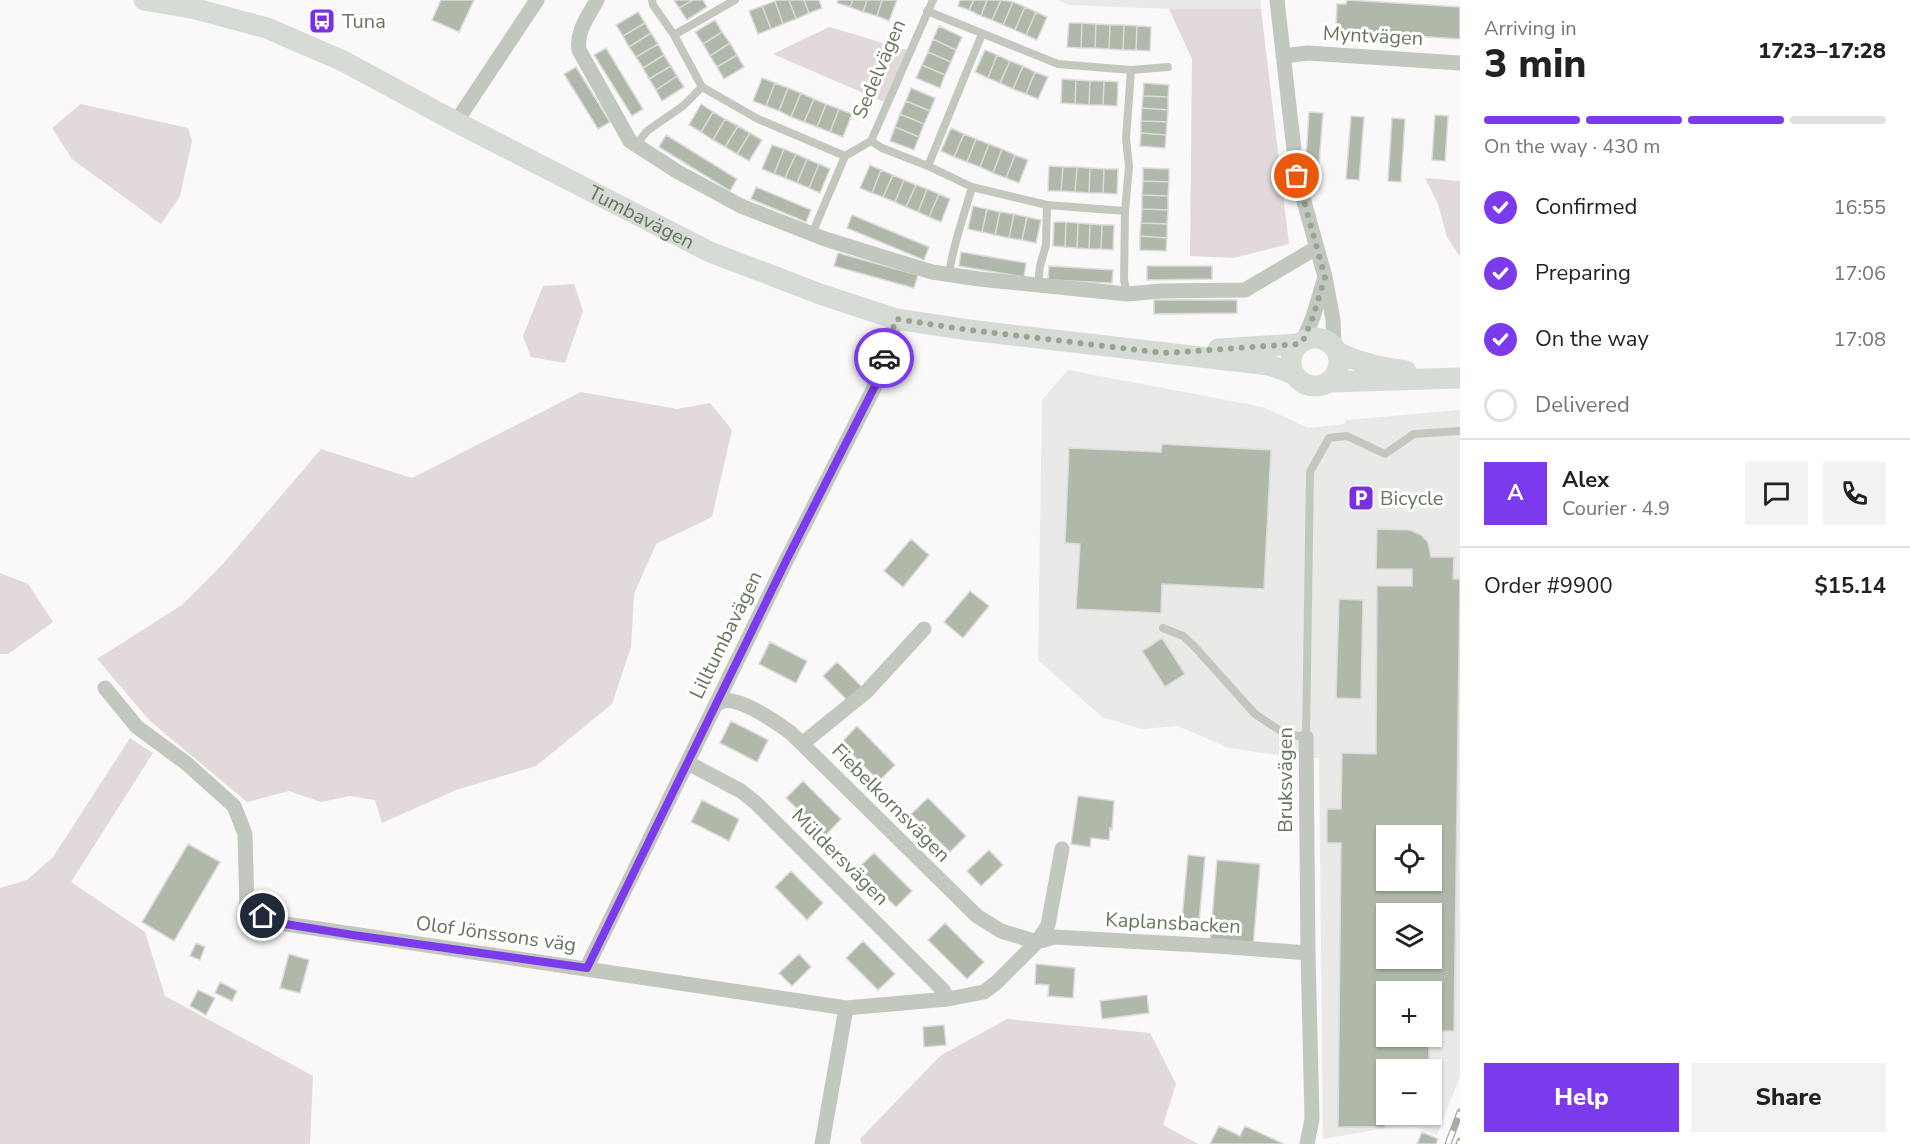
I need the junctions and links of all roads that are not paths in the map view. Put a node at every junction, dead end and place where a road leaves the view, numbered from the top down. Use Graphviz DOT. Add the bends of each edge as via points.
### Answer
graph roads {
  1 [pos="144,0"];
  2 [pos="537,0"];
  3 [pos="597,0"];
  4 [pos="652,0"];
  5 [pos="735,0"];
  6 [pos="933,0"];
  7 [pos="1277,0"];
  8 [pos="927,12"];
  9 [pos="982,34"];
  10 [pos="674,35"];
  11 [pos="1283,56"];
  12 [pos="1460,63"];
  13 [pos="1168,67"];
  14 [pos="1131,69"];
  15 [pos="702,87"];
  16 [pos="456,122"];
  17 [pos="871,141"];
  18 [pos="636,145"];
  19 [pos="845,156"];
  20 [pos="928,166"];
  21 [pos="972,187"];
  22 [pos="1047,205"];
  23 [pos="1125,211"];
  24 [pos="812,234"];
  25 [pos="1316,248"];
  26 [pos="949,274"];
  27 [pos="1325,277"];
  28 [pos="1038,285"];
  29 [pos="1127,294"];
  30 [pos="896,319"];
  31 [pos="1301,343"];
  32 [pos="1336,349"];
  33 [pos="1164,353"];
  34 [pos="1460,369"];
  35 [pos="1294,374"];
  36 [pos="1460,378"];
  37 [pos="1330,382"];
  38 [pos="1460,431"];
  39 [pos="1163,628"];
  40 [pos="924,629"];
  41 [pos="105,688"];
  42 [pos="715,706"];
  43 [pos="1306,737"];
  44 [pos="803,743"];
  45 [pos="688,763"];
  46 [pos="1062,849"];
  47 [pos="1037,942"];
  48 [pos="1308,953"];
  49 [pos="587,968"];
  50 [pos="948,999"];
  51 [pos="846,1008"];
  52 [pos="822,1144"];
  53 [pos="1307,1144"];
  1 -- 16 [label="main road, Tumbavägen" via="257,26 343,61"];
  2 -- 16 [label="street"];
  3 -- 18 [label="street" via="579,32 579,50 630,141"];
  4 -- 10 [label="lane"];
  5 -- 10 [label="lane"];
  6 -- 8 [label="lane"];
  7 -- 11 [label="street"];
  8 -- 9 [label="lane, Sedelvägen"];
  8 -- 17 [label="lane, Sedelvägen"];
  9 -- 14 [label="lane, Sedelvägen" via="1058,64"];
  9 -- 20 [label="lane"];
  10 -- 15 [label="lane"];
  11 -- 12 [label="street, Myntvägen" via="1308,53"];
  11 -- 25 [label="street" via="1297,176"];
  13 -- 14 [label="lane, Sedelvägen"];
  14 -- 23 [label="lane"];
  15 -- 18 [label="lane" via="647,131"];
  15 -- 19 [label="lane" via="758,119"];
  16 -- 30 [label="main road, Tumbavägen" via="710,252"];
  17 -- 19 [label="lane"];
  17 -- 20 [label="lane, Sedelvägen"];
  18 -- 24 [label="street" via="741,206"];
  19 -- 24 [label="lane"];
  20 -- 21 [label="lane, Sedelvägen"];
  21 -- 22 [label="lane, Sedelvägen"];
  21 -- 26 [label="lane"];
  22 -- 23 [label="lane, Sedelvägen"];
  22 -- 28 [label="lane" via="1046,245"];
  23 -- 29 [label="lane"];
  24 -- 26 [label="street"];
  25 -- 27 [label="street"];
  25 -- 29 [label="street" via="1245,290"];
  26 -- 28 [label="street"];
  27 -- 31 [label="street"];
  27 -- 32 [label="street"];
  28 -- 29 [label="street"];
  30 -- 33 [label="main road, Tumbavägen"];
  30 -- 42 [label="street, Lilltumbavägen" via="877,382"];
  31 -- 32 [label="main road" via="1318,338"];
  31 -- 33 [label="main road, Tumbavägen"];
  31 -- 35 [label="main road" via="1291,359"];
  32 -- 34 [label="main road" via="1350,359 1404,371"];
  32 -- 37 [label="main road" via="1339,368"];
  33 -- 35 [label="main road, Tumbavägen" via="1269,365"];
  35 -- 37 [label="main road" via="1308,386"];
  36 -- 37 [label="main road"];
  38 -- 43 [label="lane, Bruksvägen" via="1414,434 1385,454 1347,436 1329,438 1310,472"];
  39 -- 43 [label="lane" via="1193,645 1255,714 1285,734"];
  40 -- 44 [label="street" via="866,692"];
  41 -- 49 [label="street, Olof Jönssons väg" via="137,727 186,763 234,806 245,834 247,909 279,923"];
  42 -- 44 [label="street, Fiebelkornsvägen" via="724,701 734,702 758,712"];
  42 -- 45 [label="street, Lilltumbavägen"];
  43 -- 48 [label="street, Bruksvägen"];
  44 -- 47 [label="street, Fiebelkornsvägen" via="977,916 1001,931"];
  45 -- 49 [label="street, Lilltumbavägen"];
  45 -- 50 [label="street, Müldersvägen" via="756,803"];
  46 -- 47 [label="street" via="1047,925"];
  47 -- 48 [label="street, Kaplansbacken" via="1053,937"];
  47 -- 50 [label="street, Olof Jönssons väg" via="984,992"];
  48 -- 53 [label="street, Bruksvägen" via="1312,1119"];
  49 -- 51 [label="street, Olof Jönssons väg"];
  50 -- 51 [label="street, Olof Jönssons väg"];
  51 -- 52 [label="street"];
}
